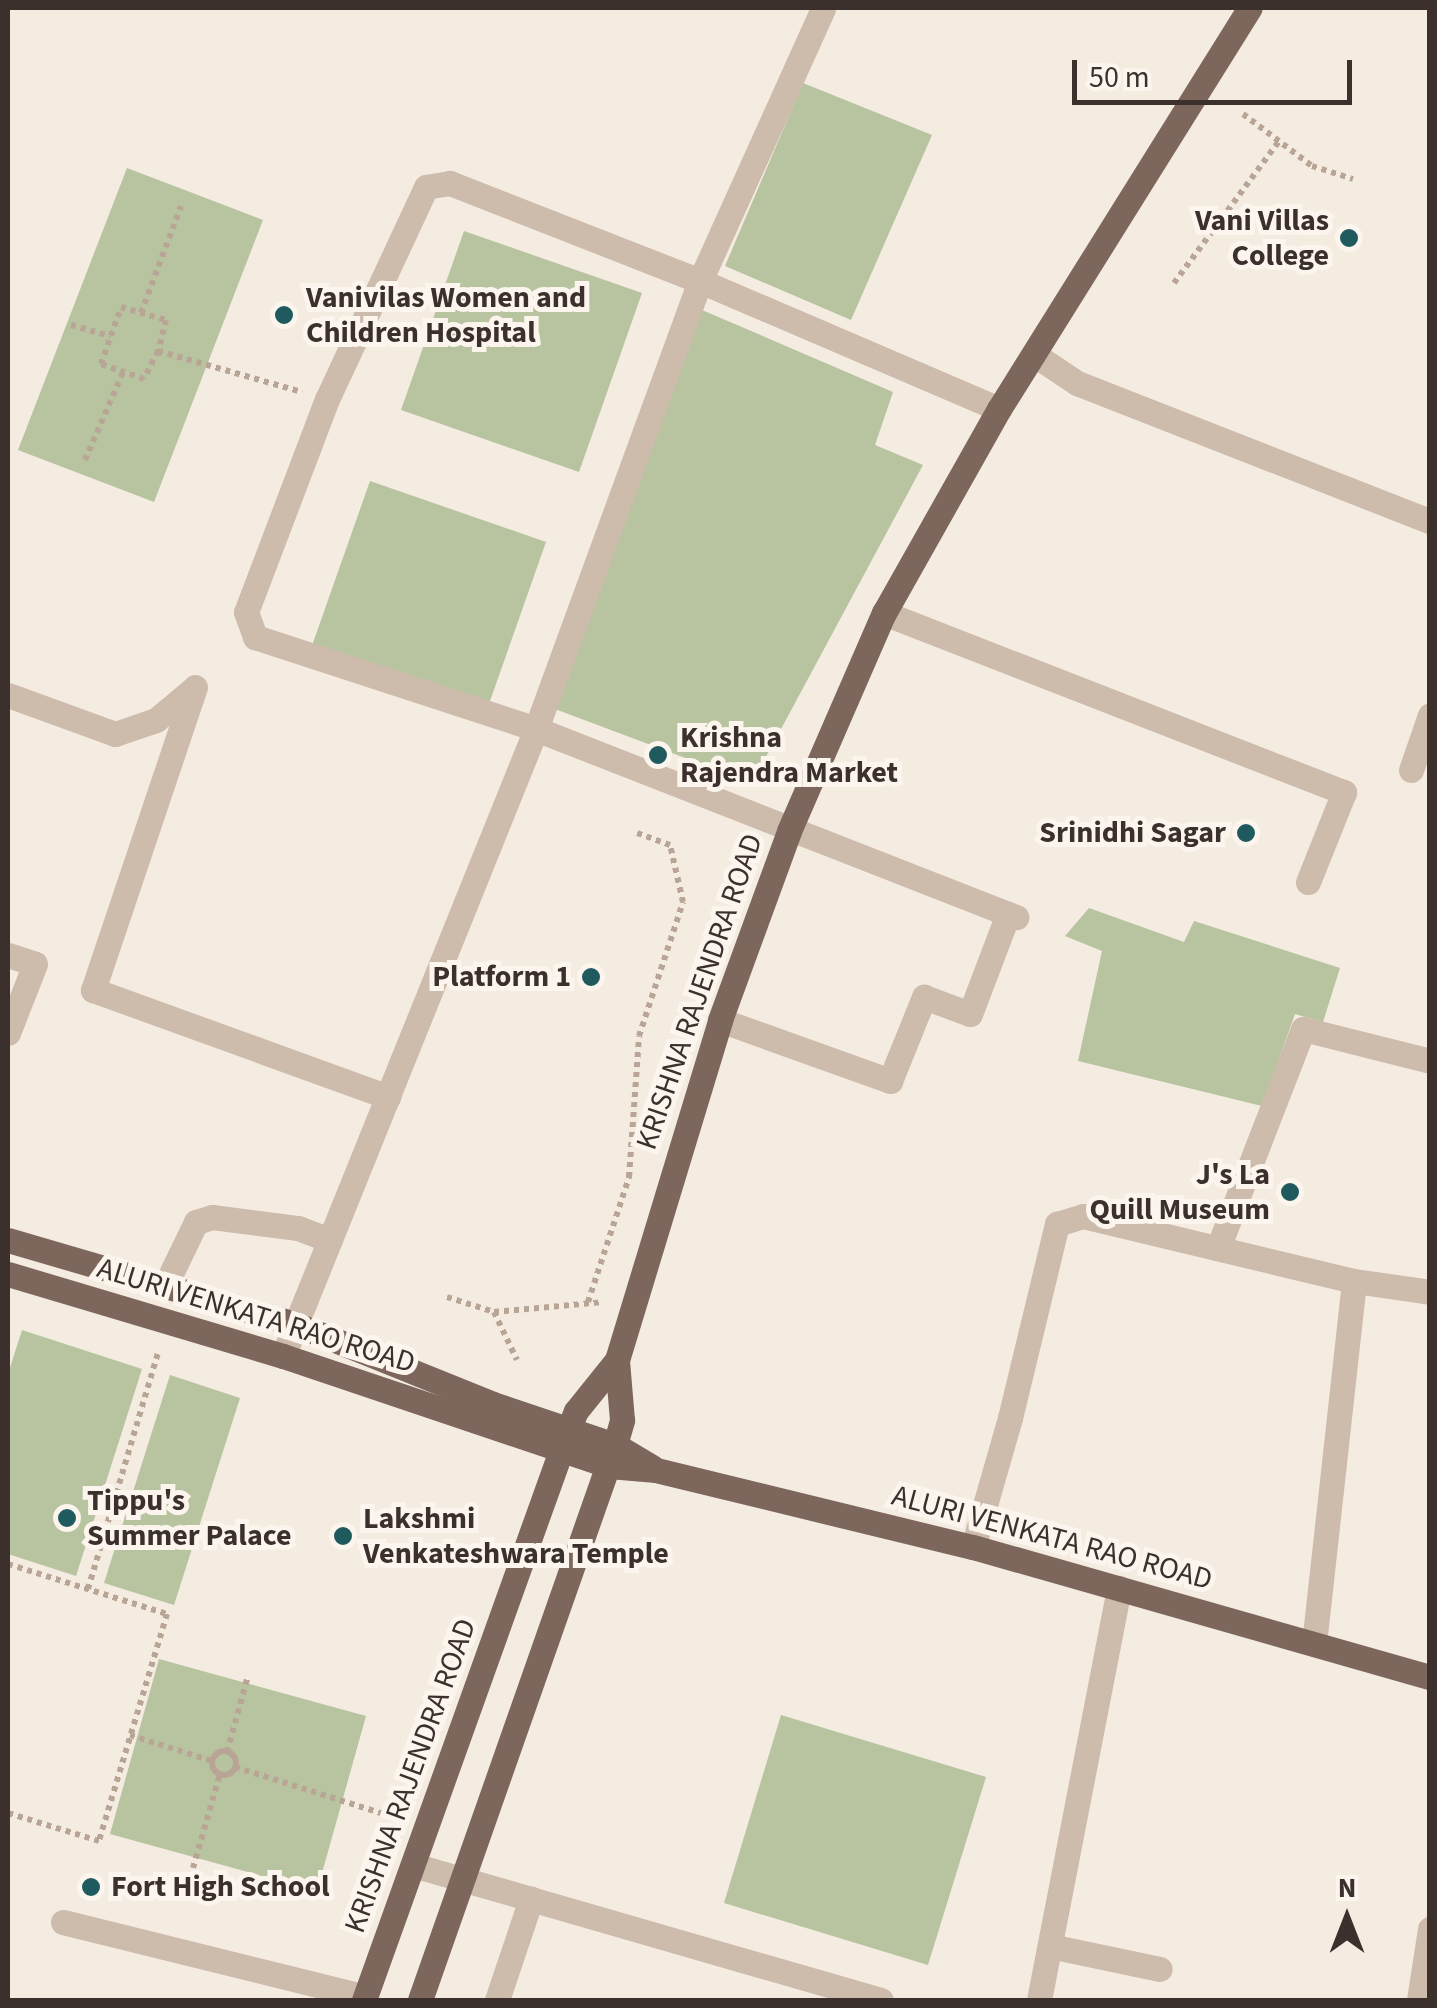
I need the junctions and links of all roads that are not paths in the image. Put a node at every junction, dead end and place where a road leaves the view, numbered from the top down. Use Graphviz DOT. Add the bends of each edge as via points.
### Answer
graph roads {
  1 [pos="823,8"];
  2 [pos="1250,8"];
  3 [pos="700,281"];
  4 [pos="1034,355"];
  5 [pos="999,409"];
  6 [pos="1430,520"];
  7 [pos="884,613"];
  8 [pos="8,695"];
  9 [pos="1430,716"];
  10 [pos="536,729"];
  11 [pos="1412,770"];
  12 [pos="789,832"];
  13 [pos="1308,882"];
  14 [pos="8,955"];
  15 [pos="720,1020"];
  16 [pos="8,1032"];
  17 [pos="1430,1061"];
  18 [pos="388,1098"];
  19 [pos="8,1240"];
  20 [pos="330,1240"];
  21 [pos="1218,1248"];
  22 [pos="8,1274"];
  23 [pos="1354,1281"];
  24 [pos="166,1286"];
  25 [pos="1430,1292"];
  26 [pos="295,1324"];
  27 [pos="283,1356"];
  28 [pos="617,1360"];
  29 [pos="565,1440"];
  30 [pos="612,1456"];
  31 [pos="973,1547"];
  32 [pos="1119,1588"];
  33 [pos="1314,1644"];
  34 [pos="1430,1677"];
  35 [pos="413,1865"];
  36 [pos="462,1881"];
  37 [pos="532,1900"];
  38 [pos="63,1922"];
  39 [pos="1430,1929"];
  40 [pos="1050,1946"];
  41 [pos="1160,1969"];
  42 [pos="1423,1998"];
  43 [pos="365,1999"];
  44 [pos="420,2000"];
  45 [pos="497,2000"];
  46 [pos="881,2000"];
  47 [pos="1039,2000"];
  1 -- 3 [label="street"];
  2 -- 4 [label="main road, KRISHNA RAJENDRA ROAD"];
  3 -- 5 [label="street"];
  3 -- 10 [label="street"];
  3 -- 10 [label="street" via="450,183 426,187 327,399 246,612 255,636"];
  4 -- 5 [label="main road, KRISHNA RAJENDRA ROAD"];
  4 -- 6 [label="street" via="1077,384"];
  5 -- 7 [label="main road, KRISHNA RAJENDRA ROAD"];
  7 -- 12 [label="main road, KRISHNA RAJENDRA ROAD"];
  7 -- 13 [label="street" via="1344,792"];
  8 -- 18 [label="street" via="115,734 156,720 194,687 93,990"];
  9 -- 11 [label="street"];
  10 -- 12 [label="street"];
  10 -- 18 [label="street"];
  12 -- 15 [label="main road, KRISHNA RAJENDRA ROAD"];
  12 -- 15 [label="street" via="1012,916 970,1014 924,997 890,1081"];
  14 -- 16 [label="street" via="35,964"];
  15 -- 28 [label="main road, KRISHNA RAJENDRA ROAD"];
  17 -- 21 [label="street" via="1303,1030"];
  18 -- 20 [label="street"];
  19 -- 24 [label="main road, ALURI VENKATA RAO ROAD"];
  20 -- 24 [label="street" via="298,1228 212,1217 196,1222"];
  20 -- 26 [label="street"];
  21 -- 23 [label="street"];
  21 -- 31 [label="street" via="1083,1216 1057,1224"];
  22 -- 27 [label="main road, ALURI VENKATA RAO ROAD"];
  23 -- 25 [label="street"];
  23 -- 33 [label="street"];
  24 -- 26 [label="main road, ALURI VENKATA RAO ROAD"];
  26 -- 27 [label="street"];
  26 -- 29 [label="main road, ALURI VENKATA RAO ROAD"];
  27 -- 29 [label="main road, ALURI VENKATA RAO ROAD"];
  28 -- 29 [label="main road, KRISHNA RAJENDRA ROAD" via="576,1410"];
  28 -- 30 [label="main road" via="622,1420"];
  29 -- 30 [label="main road, ALURI VENKATA RAO ROAD"];
  29 -- 35 [label="main road, KRISHNA RAJENDRA ROAD"];
  30 -- 31 [label="main road, ALURI VENKATA RAO ROAD"];
  30 -- 36 [label="main road"];
  31 -- 32 [label="main road, ALURI VENKATA RAO ROAD"];
  32 -- 33 [label="main road, ALURI VENKATA RAO ROAD"];
  32 -- 40 [label="street"];
  33 -- 34 [label="main road, ALURI VENKATA RAO ROAD"];
  35 -- 36 [label="street"];
  35 -- 43 [label="main road, KRISHNA RAJENDRA ROAD"];
  36 -- 37 [label="street"];
  36 -- 44 [label="main road"];
  37 -- 45 [label="street"];
  37 -- 46 [label="street"];
  38 -- 43 [label="street"];
  39 -- 42 [label="street"];
  40 -- 41 [label="street"];
  40 -- 47 [label="street"];
}
